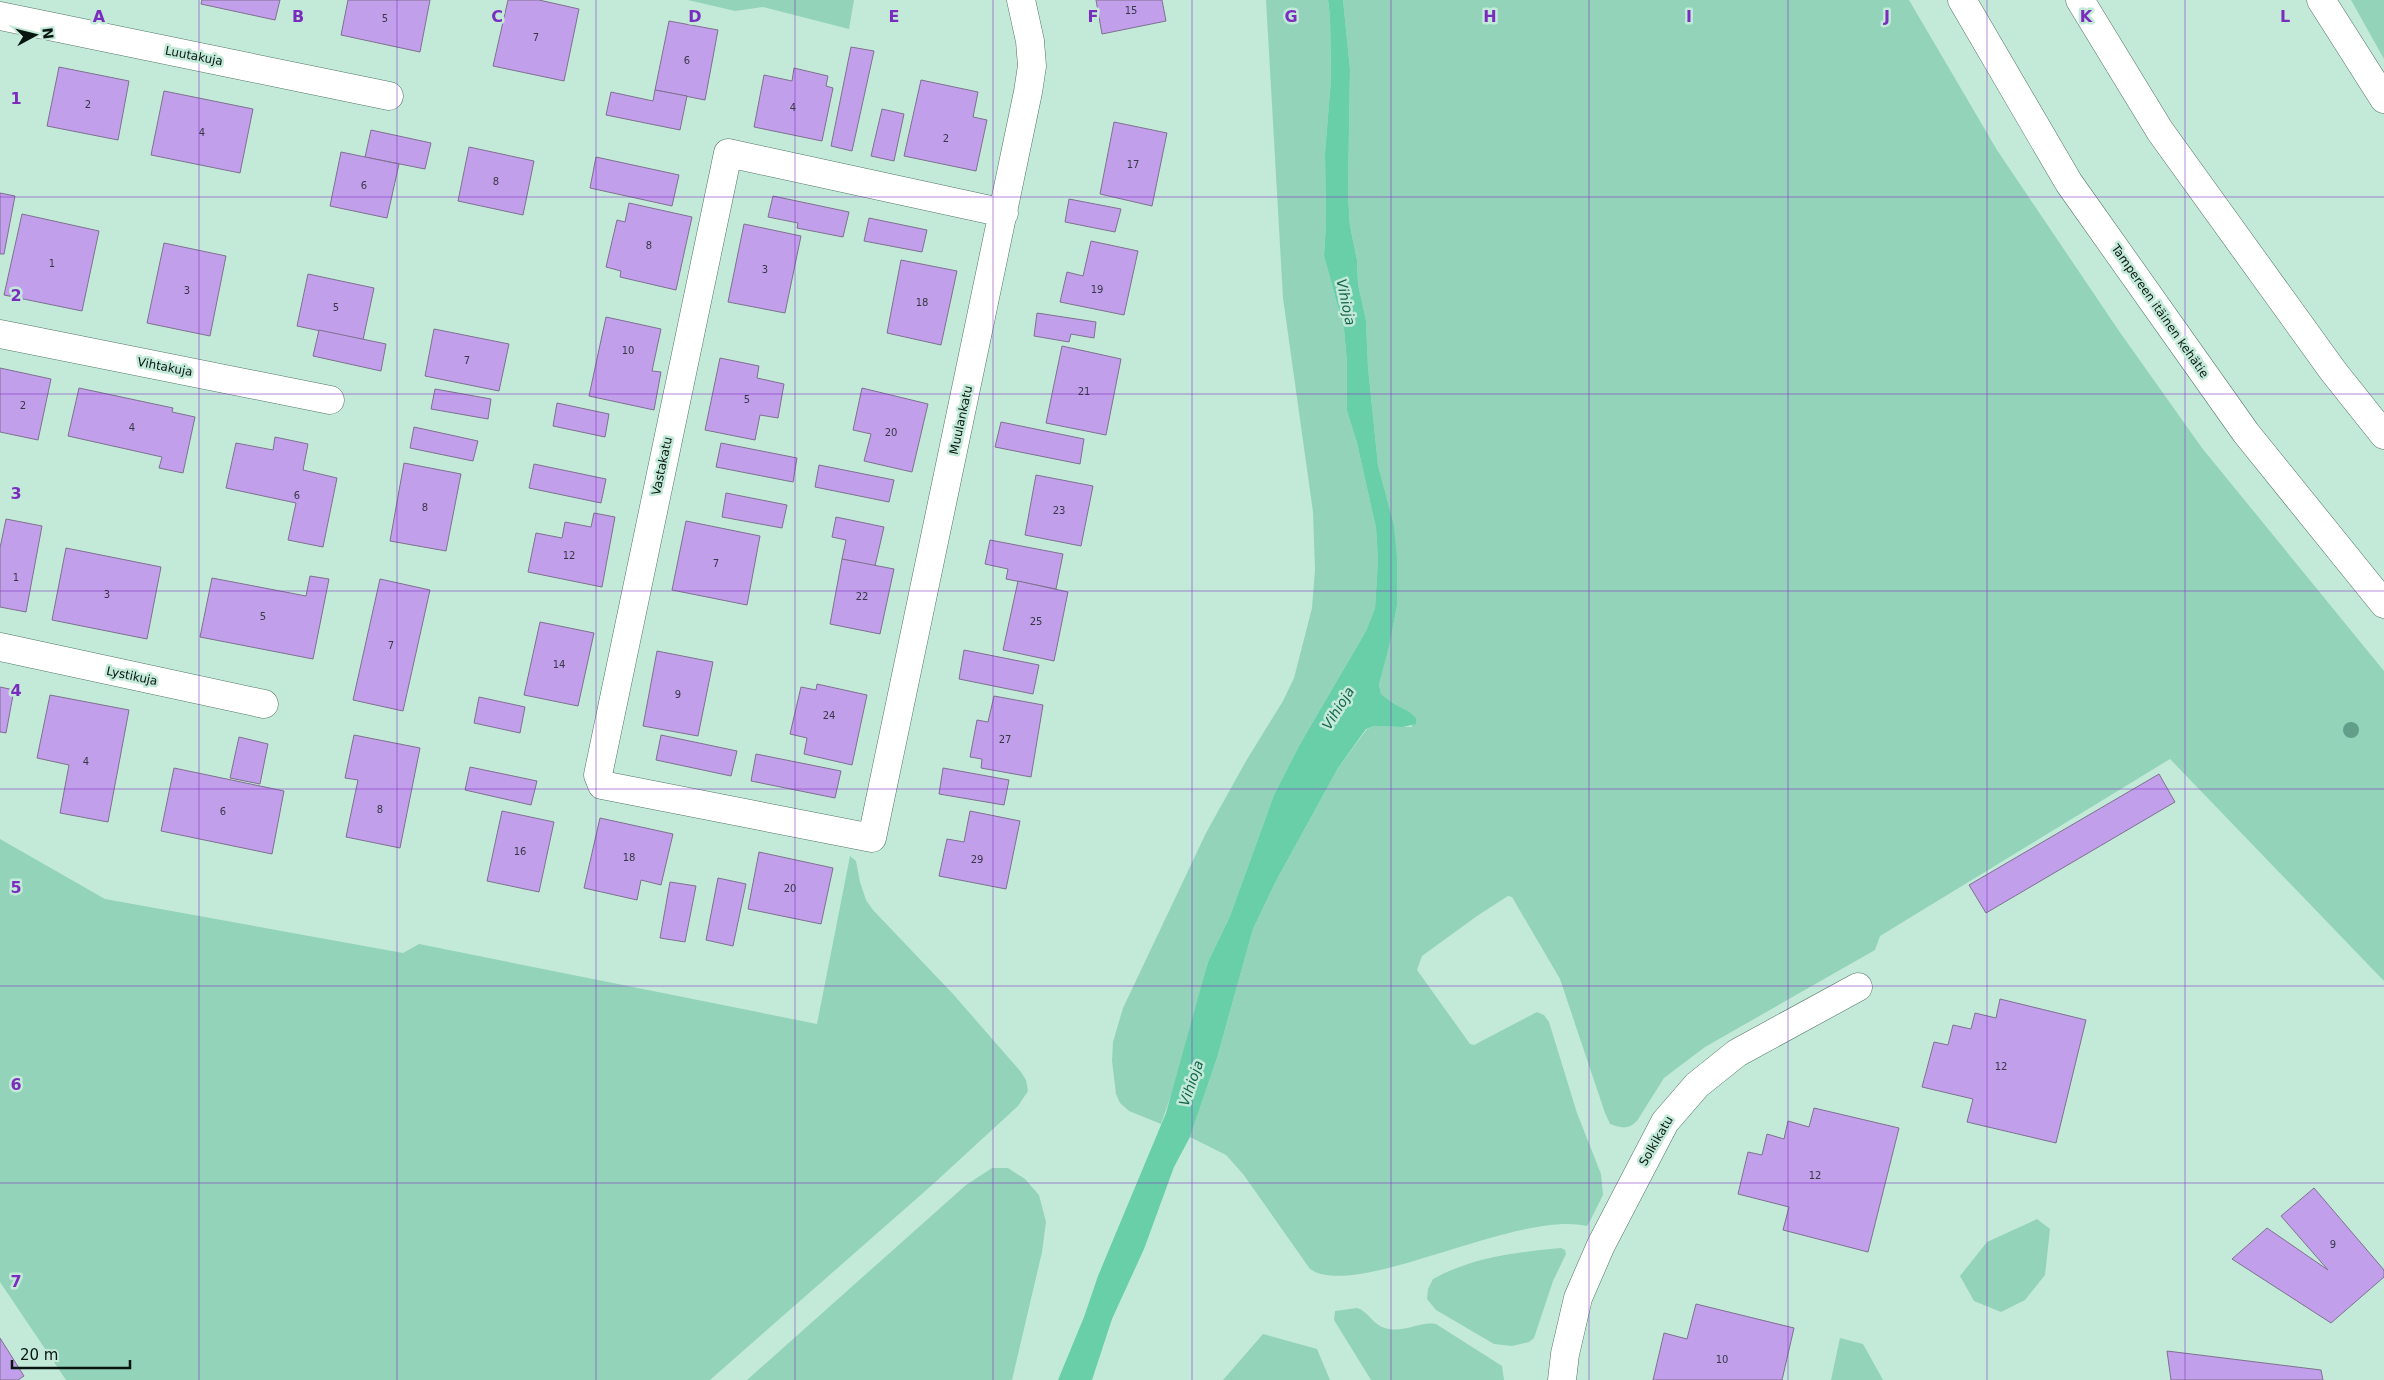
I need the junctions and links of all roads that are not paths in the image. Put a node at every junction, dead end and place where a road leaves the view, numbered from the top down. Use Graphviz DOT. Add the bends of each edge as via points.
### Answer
graph roads {
  1 [pos="1020,0"];
  2 [pos="1962,0"];
  3 [pos="2080,0"];
  4 [pos="2321,0"];
  5 [pos="0,16"];
  6 [pos="2381,90"];
  7 [pos="389,96"];
  8 [pos="1004,213"];
  9 [pos="0,334"];
  10 [pos="330,400"];
  11 [pos="2384,435"];
  12 [pos="2384,604"];
  13 [pos="0,648"];
  14 [pos="264,704"];
  15 [pos="872,838"];
  16 [pos="1858,987"];
  17 [pos="1562,1380"];
  1 -- 8 [label="main road, Muulankatu" via="1030,41 1032,66"];
  2 -- 12 [label="main road, Tampereen itäinen kehätie" via="2069,183 2246,433"];
  3 -- 11 [label="main road" via="2160,132 2333,371"];
  4 -- 6 [label="main road"];
  5 -- 7 [label="main road, Luutakuja"];
  8 -- 15 [label="main road, Muulankatu"];
  8 -- 15 [label="main road, Vastakatu" via="728,153 598,775 602,785"];
  9 -- 10 [label="main road, Vihtakuja"];
  13 -- 14 [label="main road, Lystikuja"];
  16 -- 17 [label="main road, Solkikatu" via="1737,1053 1697,1085 1664,1122 1578,1298"];
}
